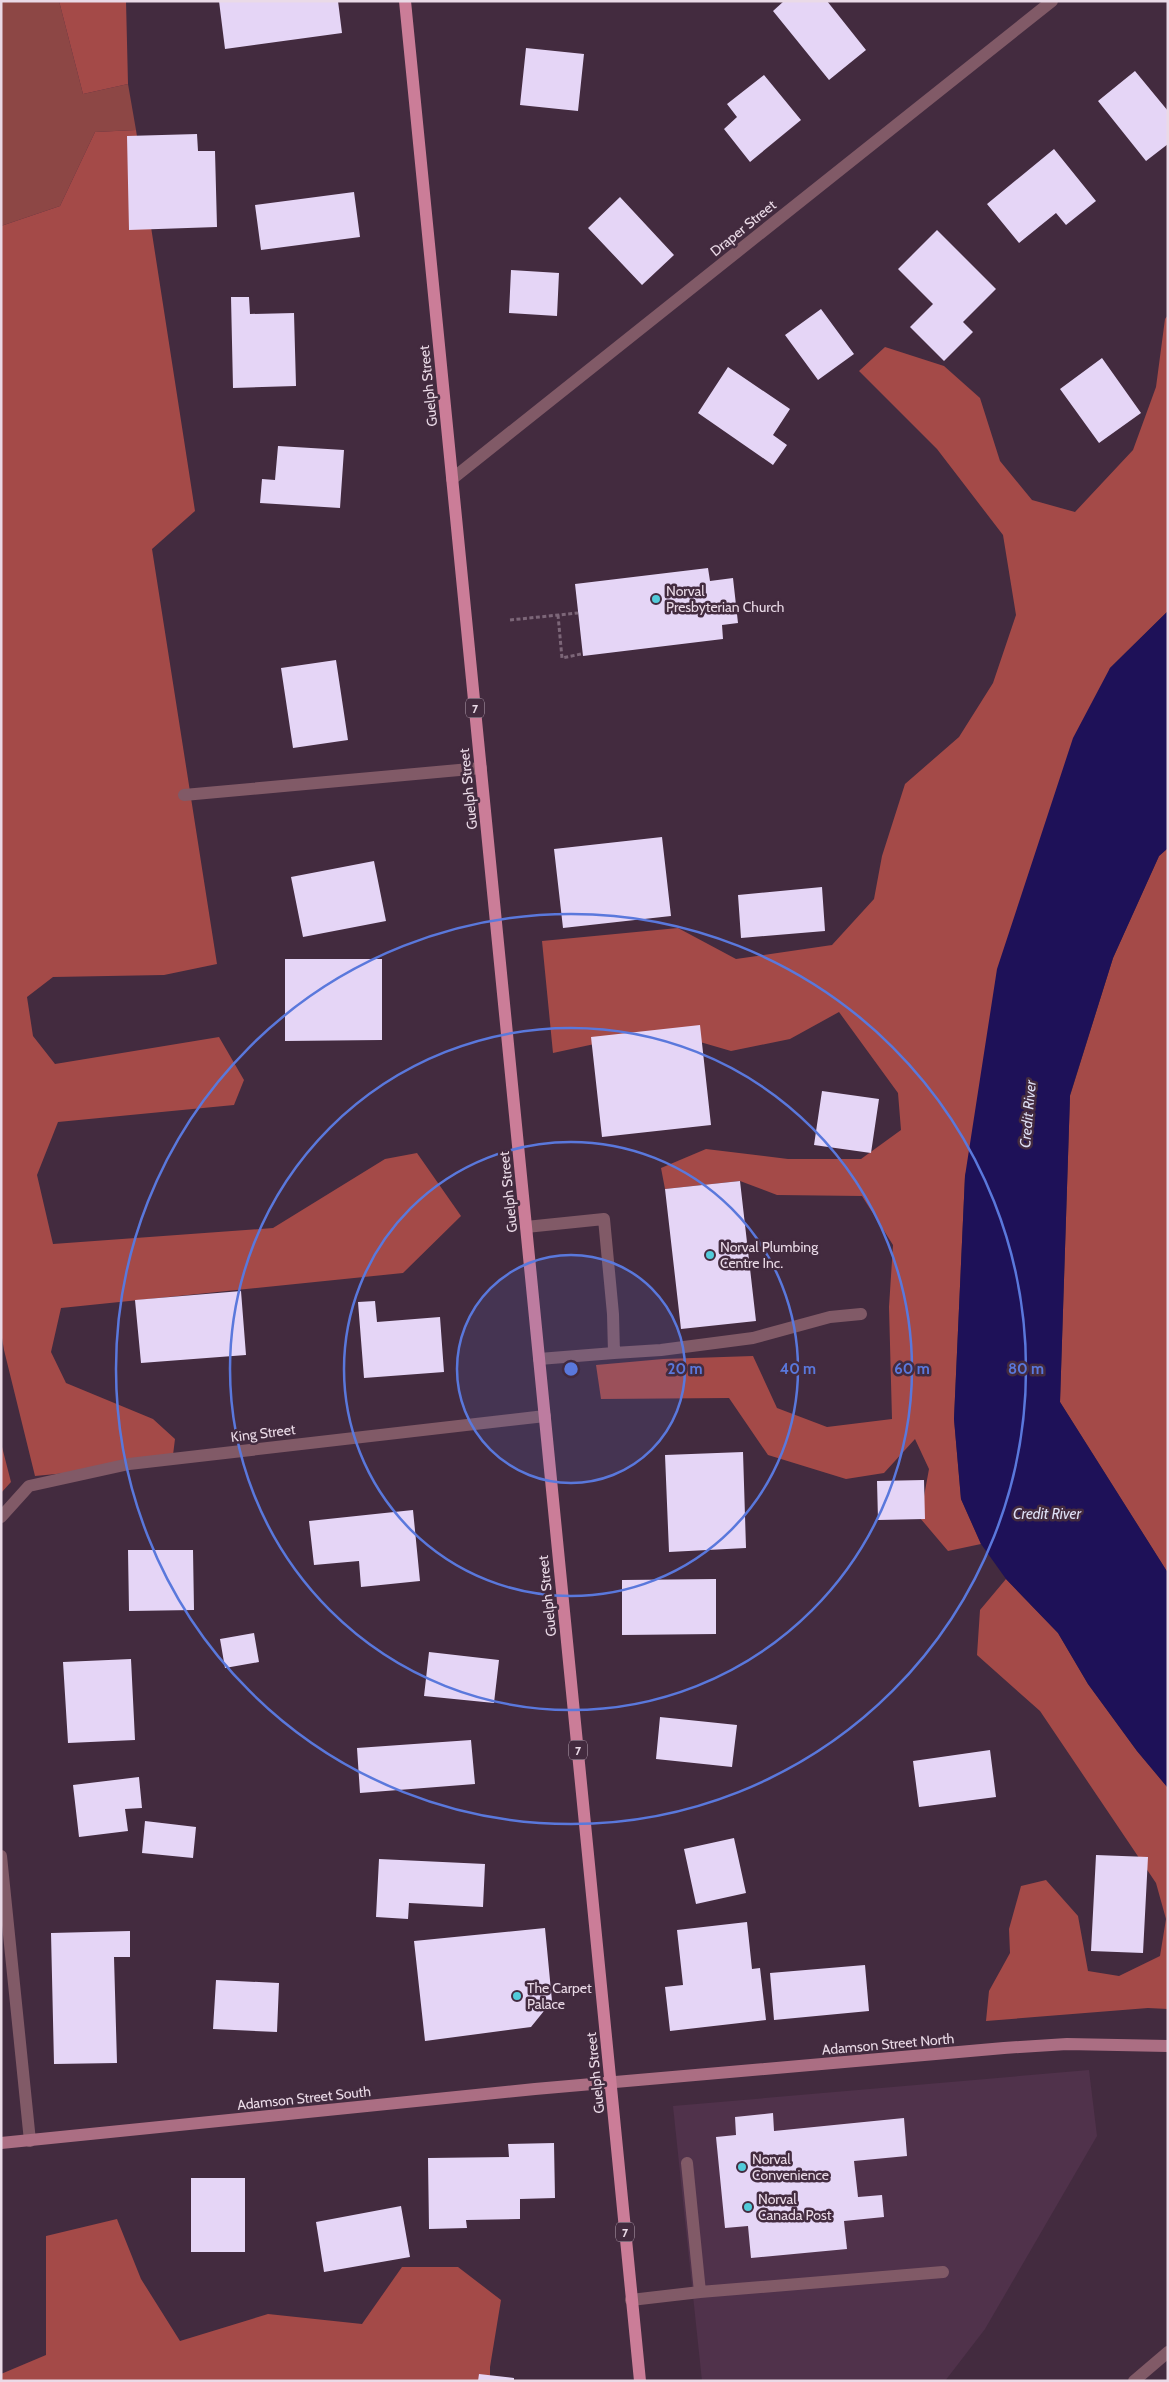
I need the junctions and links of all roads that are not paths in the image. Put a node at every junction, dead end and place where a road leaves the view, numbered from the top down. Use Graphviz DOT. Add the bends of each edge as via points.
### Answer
graph roads {
  1 [pos="405,1"];
  2 [pos="1052,1"];
  3 [pos="452,479"];
  4 [pos="481,768"];
  5 [pos="184,795"];
  6 [pos="526,1227"];
  7 [pos="860,1314"];
  8 [pos="614,1353"];
  9 [pos="539,1359"];
  10 [pos="544,1416"];
  11 [pos="1,1517"];
  12 [pos="1,1856"];
  13 [pos="1168,2046"];
  14 [pos="611,2084"];
  15 [pos="30,2140"];
  16 [pos="1,2143"];
  17 [pos="687,2163"];
  18 [pos="943,2272"];
  19 [pos="700,2292"];
  20 [pos="631,2300"];
  21 [pos="1168,2352"];
  22 [pos="640,2381"];
  23 [pos="1134,2381"];
  1 -- 3 [label="main road, Guelph Street / 7"];
  2 -- 3 [label="street, Draper Street"];
  3 -- 4 [label="main road, Guelph Street / 7"];
  4 -- 5 [label="street"];
  4 -- 6 [label="main road, Guelph Street / 7"];
  6 -- 8 [label="street" via="604,1218"];
  6 -- 9 [label="main road, Guelph Street / 7"];
  7 -- 8 [label="street" via="830,1317 753,1338"];
  8 -- 9 [label="street"];
  9 -- 10 [label="main road, Guelph Street / 7"];
  10 -- 11 [label="street, King Street" via="129,1464 29,1486"];
  10 -- 14 [label="main road, Guelph Street / 7"];
  12 -- 15 [label="street"];
  13 -- 14 [label="main road, Adamson Street North" via="1067,2044"];
  14 -- 15 [label="main road, Adamson Street South"];
  14 -- 20 [label="main road, Guelph Street / 7"];
  15 -- 16 [label="main road, Adamson Street South"];
  17 -- 19 [label="street"];
  18 -- 19 [label="street"];
  19 -- 20 [label="street"];
  20 -- 22 [label="main road, Guelph Street / 7"];
  21 -- 23 [label="street"];
}
